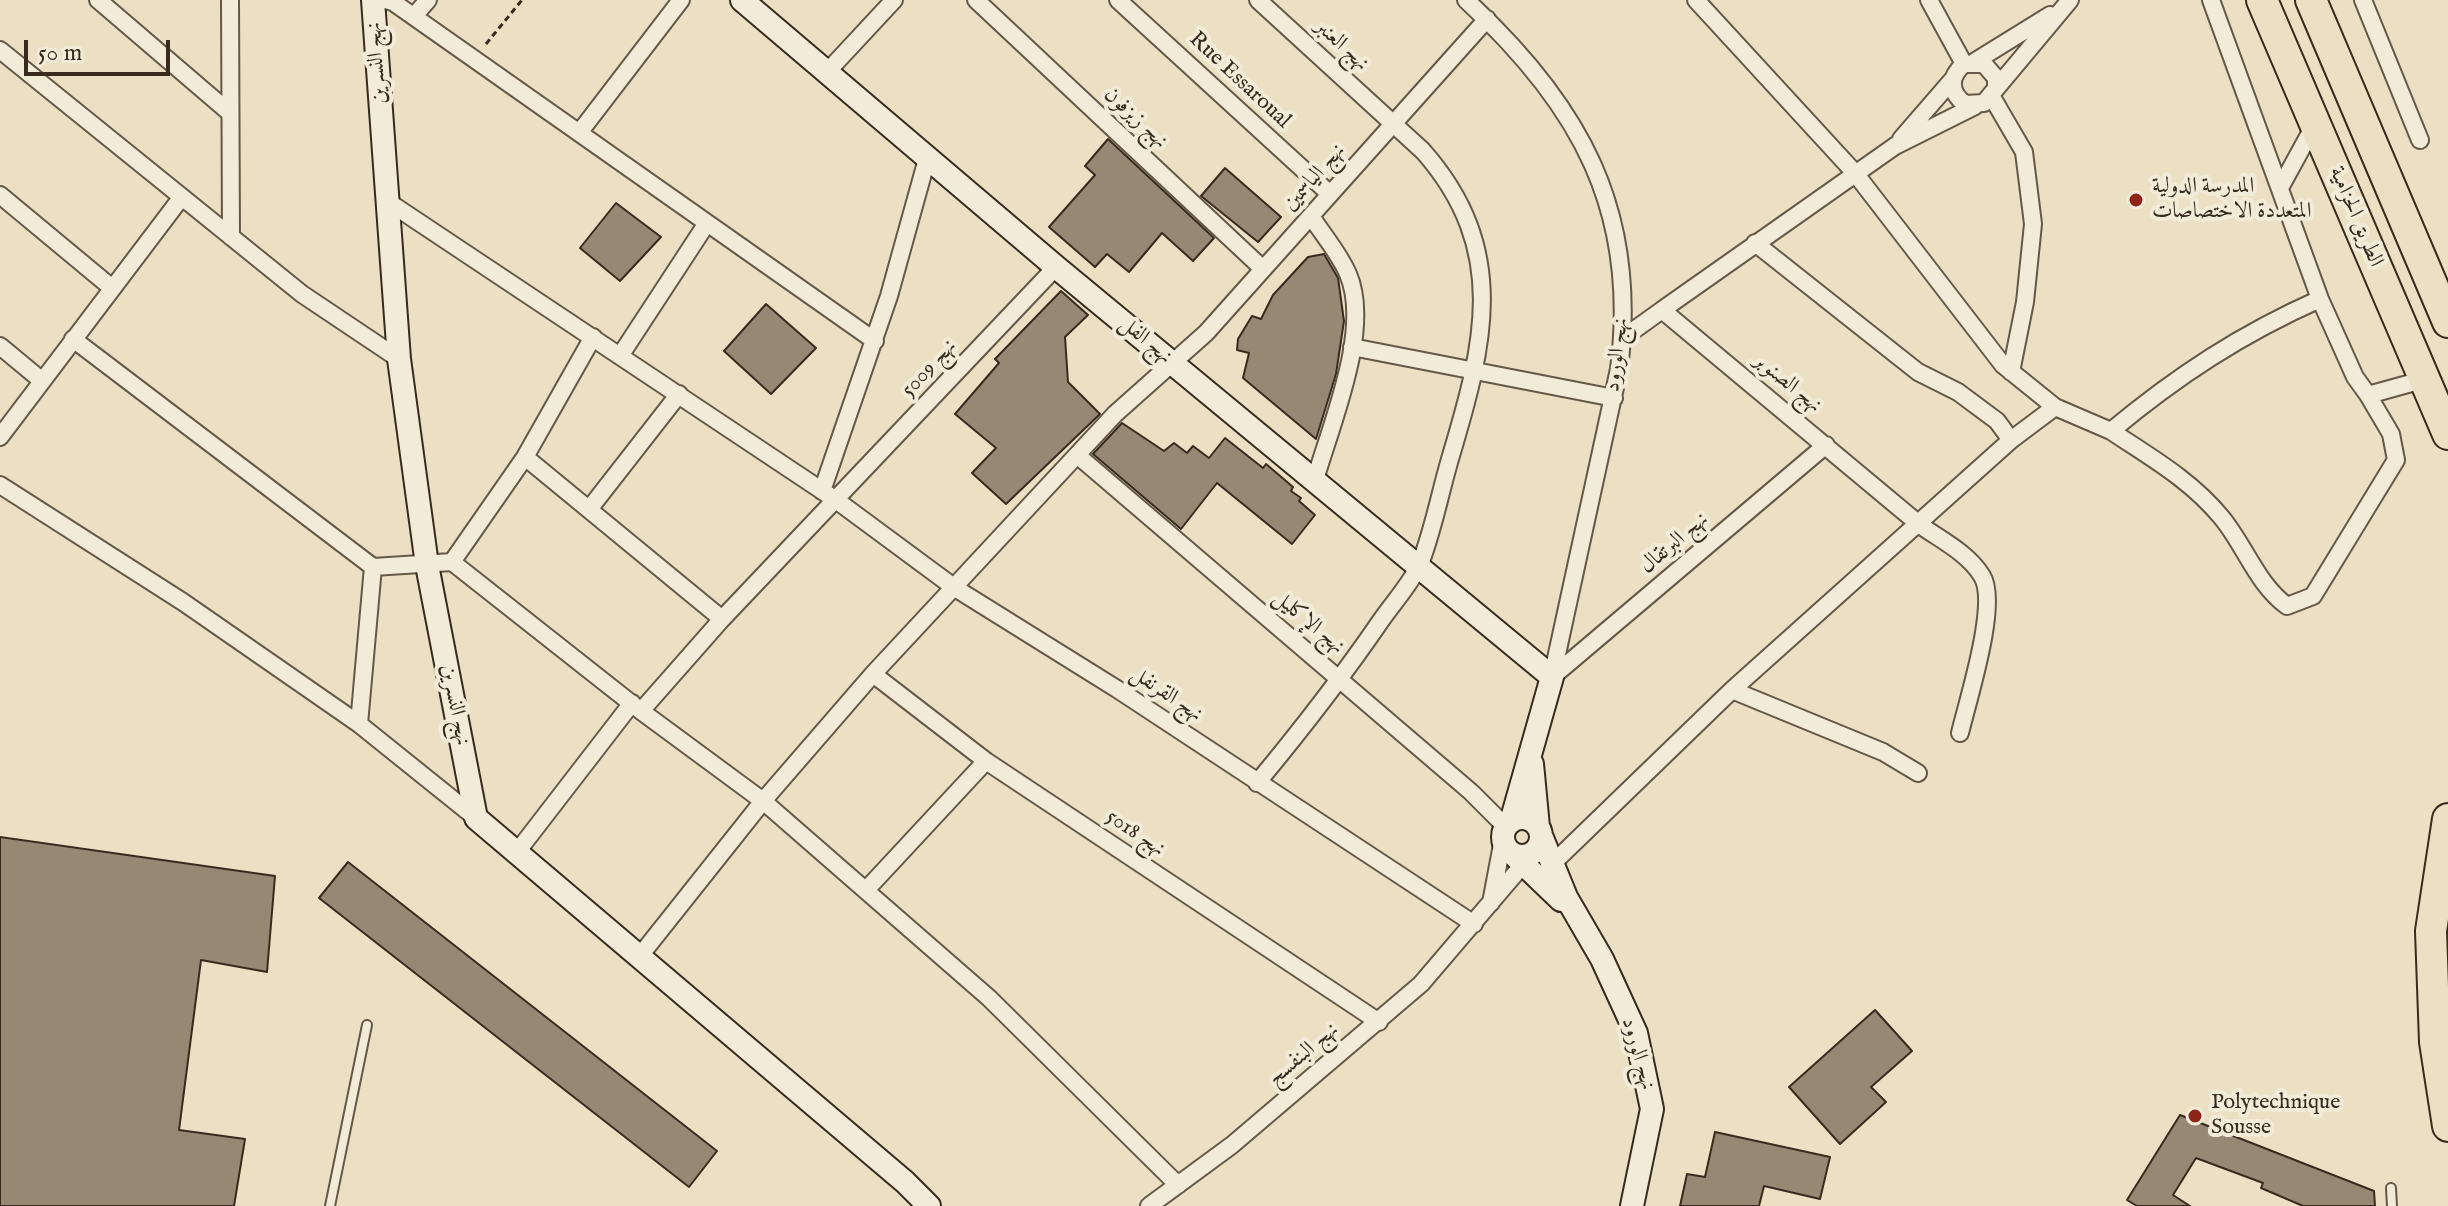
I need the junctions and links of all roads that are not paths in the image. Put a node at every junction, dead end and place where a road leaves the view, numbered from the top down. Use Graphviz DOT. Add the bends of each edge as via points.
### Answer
graph roads {
  1 [pos="98,0"];
  2 [pos="230,0"];
  3 [pos="373,0"];
  4 [pos="385,0"];
  5 [pos="428,0"];
  6 [pos="681,0"];
  7 [pos="742,0"];
  8 [pos="894,0"];
  9 [pos="976,0"];
  10 [pos="1118,0"];
  11 [pos="1258,0"];
  12 [pos="1466,0"];
  13 [pos="1696,0"];
  14 [pos="1929,0"];
  15 [pos="2211,0"];
  16 [pos="2262,0"];
  17 [pos="2311,0"];
  18 [pos="2363,0"];
  19 [pos="2066,4"];
  20 [pos="414,16"];
  21 [pos="1487,19"];
  22 [pos="3,60"];
  23 [pos="1969,63"];
  24 [pos="827,72"];
  25 [pos="1953,79"];
  26 [pos="1994,93"];
  27 [pos="1975,106"];
  28 [pos="230,113"];
  29 [pos="1393,124"];
  30 [pos="2315,124"];
  31 [pos="579,133"];
  32 [pos="2420,140"];
  33 [pos="1895,146"];
  34 [pos="927,159"];
  35 [pos="1855,173"];
  36 [pos="2280,188"];
  37 [pos="1330,194"];
  38 [pos="0,195"];
  39 [pos="181,198"];
  40 [pos="387,201"];
  41 [pos="1311,216"];
  42 [pos="707,223"];
  43 [pos="231,237"];
  44 [pos="1755,243"];
  45 [pos="1056,267"];
  46 [pos="1263,269"];
  47 [pos="112,288"];
  48 [pos="2320,299"];
  49 [pos="1662,310"];
  50 [pos="2448,322"];
  51 [pos="593,337"];
  52 [pos="1623,338"];
  53 [pos="73,339"];
  54 [pos="875,341"];
  55 [pos="0,346"];
  56 [pos="1352,347"];
  57 [pos="620,356"];
  58 [pos="399,359"];
  59 [pos="1172,363"];
  60 [pos="1477,369"];
  61 [pos="2011,372"];
  62 [pos="2426,379"];
  63 [pos="41,380"];
  64 [pos="679,394"];
  65 [pos="2368,395"];
  66 [pos="1614,398"];
  67 [pos="2055,407"];
  68 [pos="2111,431"];
  69 [pos="0,437"];
  70 [pos="2447,437"];
  71 [pos="2011,440"];
  72 [pos="1826,445"];
  73 [pos="1077,455"];
  74 [pos="525,457"];
  75 [pos="1315,480"];
  76 [pos="0,485"];
  77 [pos="829,495"];
  78 [pos="590,508"];
  79 [pos="1920,525"];
  80 [pos="452,562"];
  81 [pos="427,565"];
  82 [pos="1419,566"];
  83 [pos="373,567"];
  84 [pos="955,588"];
  85 [pos="722,619"];
  86 [pos="873,674"];
  87 [pos="1552,677"];
  88 [pos="1341,680"];
  89 [pos="1732,690"];
  90 [pos="636,707"];
  91 [pos="359,724"];
  92 [pos="1960,733"];
  93 [pos="986,761"];
  94 [pos="1918,773"];
  95 [pos="1257,783"];
  96 [pos="763,801"];
  97 [pos="476,818"];
  98 [pos="2448,819"];
  99 [pos="1525,843"];
  100 [pos="517,852"];
  101 [pos="866,890"];
  102 [pos="1490,904"];
  103 [pos="1474,924"];
  104 [pos="2448,929"];
  105 [pos="639,957"];
  106 [pos="2433,979"];
  107 [pos="1379,1022"];
  108 [pos="367,1025"];
  109 [pos="2448,1126"];
  110 [pos="1178,1185"];
  111 [pos="2391,1188"];
  112 [pos="330,1206"];
  113 [pos="929,1206"];
  114 [pos="1149,1206"];
  115 [pos="1632,1206"];
  116 [pos="2392,1206"];
  1 -- 28 [label="street"];
  2 -- 28 [label="street"];
  3 -- 40 [label="street, نهج النسرين"];
  4 -- 20 [label="street"];
  5 -- 20 [label="street"];
  6 -- 31 [label="street"];
  7 -- 24 [label="street, نهج الفل"];
  8 -- 24 [label="street"];
  9 -- 46 [label="street, نهج زيزفون"];
  10 -- 37 [label="street, Rue Essaroual"];
  11 -- 29 [label="street, نهج العنبر"];
  12 -- 21 [label="street, نهج الورود"];
  13 -- 35 [label="street"];
  14 -- 23 [label="street"];
  15 -- 36 [label="street"];
  16 -- 30 [label="highway, الطريق الحزامية"];
  17 -- 50 [label="highway, الطريق الحزامية"];
  18 -- 32 [label="street"];
  19 -- 23 [label="street"];
  19 -- 26 [label="street"];
  20 -- 31 [label="street"];
  21 -- 29 [label="street, نهج الياسمين"];
  21 -- 52 [label="street, نهج الورود" via="1568,114 1597,171 1620,267"];
  22 -- 39 [label="street"];
  23 -- 25 [label="street"];
  23 -- 26 [label="street" via="1991,70"];
  24 -- 34 [label="street, نهج الفل"];
  25 -- 27 [label="street" via="1957,98"];
  25 -- 33 [label="street"];
  26 -- 27 [label="street"];
  26 -- 61 [label="street" via="2024,152 2033,224"];
  27 -- 33 [label="street"];
  28 -- 43 [label="street"];
  29 -- 37 [label="street, نهج الياسمين"];
  29 -- 60 [label="street, نهج العنبر" via="1442,172 1465,220 1483,307"];
  30 -- 36 [label="street"];
  30 -- 62 [label="highway, الطريق الحزامية"];
  31 -- 42 [label="street"];
  33 -- 35 [label="street"];
  34 -- 45 [label="street, نهج الفل"];
  34 -- 54 [label="street"];
  35 -- 44 [label="street"];
  35 -- 61 [label="street" via="1952,304"];
  36 -- 48 [label="street"];
  37 -- 41 [label="street, نهج الياسمين"];
  38 -- 47 [label="street"];
  39 -- 43 [label="street"];
  39 -- 47 [label="street"];
  40 -- 51 [label="street, نهج القرنفل"];
  40 -- 58 [label="street, نهج النسرين"];
  41 -- 46 [label="street, نهج الياسمين"];
  41 -- 56 [label="street" via="1353,290"];
  42 -- 54 [label="street"];
  42 -- 57 [label="street"];
  43 -- 58 [label="street" via="302,294"];
  44 -- 49 [label="street"];
  44 -- 71 [label="street" via="1918,372 1987,414"];
  45 -- 59 [label="street, نهج الفل"];
  45 -- 77 [label="street, نهج 5009"];
  46 -- 59 [label="street, نهج الياسمين"];
  47 -- 53 [label="street"];
  48 -- 65 [label="street"];
  48 -- 68 [label="street" via="2261,326 2177,377"];
  49 -- 52 [label="street"];
  49 -- 72 [label="street, نهج الصنوبر"];
  51 -- 57 [label="street, نهج القرنفل"];
  51 -- 74 [label="street"];
  52 -- 66 [label="street, نهج الورود"];
  53 -- 63 [label="street"];
  53 -- 83 [label="street"];
  54 -- 77 [label="street"];
  55 -- 63 [label="street"];
  56 -- 60 [label="street"];
  56 -- 75 [label="street"];
  57 -- 64 [label="street, نهج القرنفل"];
  58 -- 81 [label="street, نهج النسرين"];
  59 -- 73 [label="street, نهج الياسمين"];
  59 -- 75 [label="street, نهج الفل"];
  60 -- 66 [label="street"];
  60 -- 82 [label="street, نهج العنبر"];
  61 -- 67 [label="street"];
  62 -- 65 [label="street"];
  62 -- 70 [label="highway, الطريق الحزامية"];
  63 -- 69 [label="street"];
  64 -- 77 [label="street, نهج القرنفل"];
  64 -- 78 [label="street"];
  65 -- 68 [label="street" via="2391,434 2396,460 2313,596 2287,606 2271,594 2223,519 2193,486"];
  66 -- 87 [label="street, نهج الورود"];
  67 -- 68 [label="street"];
  67 -- 71 [label="street, نهج البنفسج"];
  71 -- 79 [label="street, نهج البنفسج"];
  72 -- 79 [label="street, نهج الصنوبر"];
  72 -- 87 [label="street, نهج البرتقال"];
  73 -- 84 [label="street, نهج الياسمين"];
  73 -- 88 [label="street, نهج الإكليل"];
  74 -- 78 [label="street"];
  74 -- 80 [label="street"];
  75 -- 82 [label="street, نهج الفل"];
  76 -- 91 [label="street" via="183,602"];
  77 -- 84 [label="street, نهج القرنفل"];
  77 -- 85 [label="street, نهج 5009"];
  78 -- 85 [label="street"];
  79 -- 89 [label="street, نهج البنفسج"];
  79 -- 92 [label="street, نهج الصنوبر" via="1963,555 1983,577 1990,601"];
  80 -- 81 [label="street"];
  80 -- 90 [label="street"];
  81 -- 83 [label="street"];
  81 -- 97 [label="street, نهج النسرين"];
  82 -- 87 [label="street, نهج الفل"];
  82 -- 88 [label="street, نهج العنبر"];
  83 -- 91 [label="street"];
  84 -- 86 [label="street, نهج الياسمين"];
  84 -- 95 [label="street, نهج القرنفل"];
  85 -- 90 [label="street, نهج 5009"];
  86 -- 93 [label="street, نهج 5018"];
  86 -- 96 [label="street, نهج الياسمين"];
  87 -- 99 [label="street, نهج الورود" via="1533,750"];
  88 -- 95 [label="street, نهج العنبر"];
  88 -- 99 [label="street, نهج الإكليل"];
  89 -- 94 [label="street" via="1883,752"];
  89 -- 99 [label="street, نهج البنفسج"];
  90 -- 96 [label="street"];
  90 -- 100 [label="street, نهج 5009"];
  91 -- 97 [label="street"];
  93 -- 101 [label="street"];
  93 -- 107 [label="street, نهج 5018"];
  95 -- 103 [label="street, نهج القرنفل"];
  96 -- 101 [label="street"];
  96 -- 105 [label="street, نهج الياسمين"];
  97 -- 100 [label="street"];
  98 -- 106 [label="highway" via="2431,931"];
  99 -- 102 [label="street"];
  99 -- 102 [label="street, نهج البنفسج"];
  99 -- 115 [label="street, نهج الورود" via="1602,959 1636,1033 1652,1109"];
  100 -- 105 [label="street"];
  101 -- 110 [label="street" via="989,998"];
  102 -- 103 [label="street, نهج البنفسج"];
  103 -- 107 [label="street, نهج البنفسج"];
  104 -- 106 [label="highway"];
  105 -- 113 [label="street"];
  106 -- 109 [label="highway" via="2435,1042"];
  107 -- 110 [label="street, نهج البنفسج"];
  108 -- 112 [label="lane"];
  110 -- 114 [label="street, نهج البنفسج"];
  111 -- 116 [label="lane"];
}
